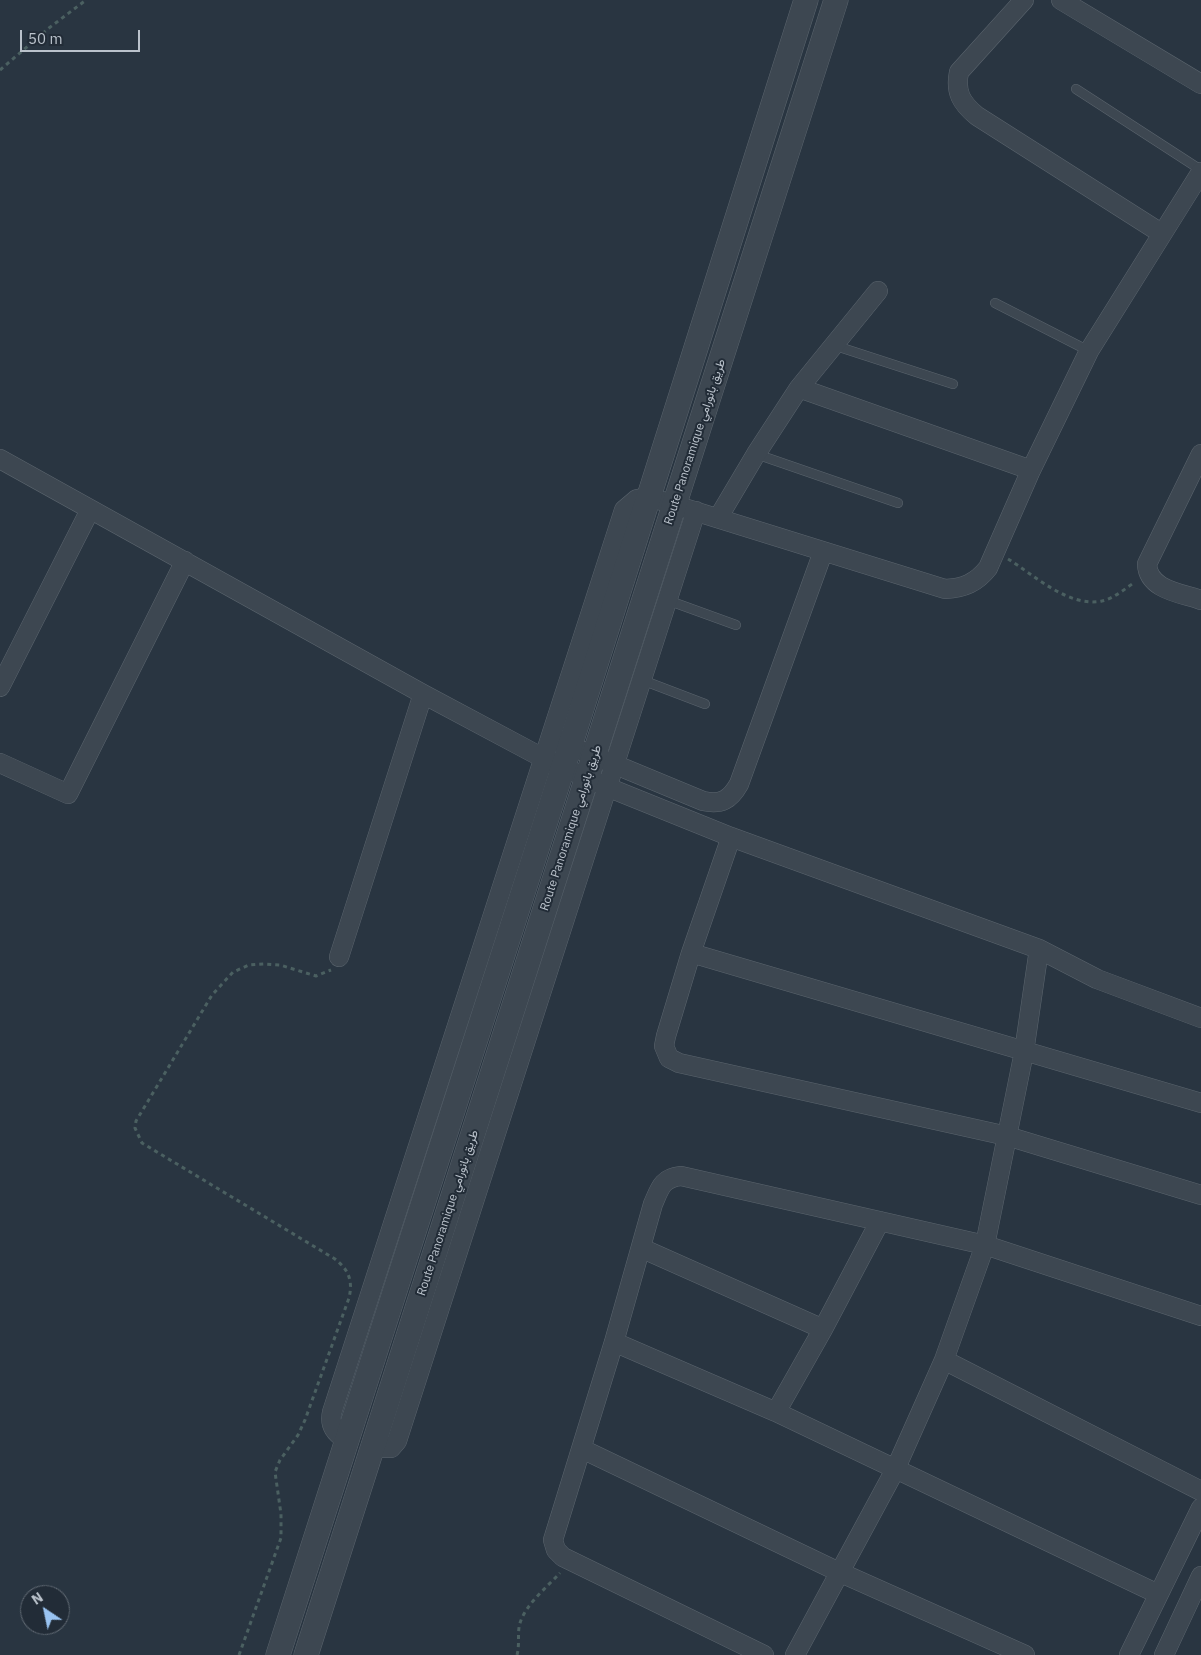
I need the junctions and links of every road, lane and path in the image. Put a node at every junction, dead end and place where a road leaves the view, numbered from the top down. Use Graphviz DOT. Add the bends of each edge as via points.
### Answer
graph roads {
  1 [pos="86,0"];
  2 [pos="806,0"];
  3 [pos="836,0"];
  4 [pos="1024,0"];
  5 [pos="1061,0"];
  6 [pos="0,70"];
  7 [pos="1201,84"];
  8 [pos="1076,89"];
  9 [pos="1201,171"];
  10 [pos="1161,233"];
  11 [pos="878,292"];
  12 [pos="995,303"];
  13 [pos="833,345"];
  14 [pos="1089,351"];
  15 [pos="953,384"];
  16 [pos="799,388"];
  17 [pos="756,454"];
  18 [pos="1201,454"];
  19 [pos="0,459"];
  20 [pos="1031,470"];
  21 [pos="649,497"];
  22 [pos="898,503"];
  23 [pos="686,508"];
  24 [pos="90,510"];
  25 [pos="718,518"];
  26 [pos="995,551"];
  27 [pos="823,552"];
  28 [pos="185,561"];
  29 [pos="1148,573"];
  30 [pos="668,600"];
  31 [pos="1201,600"];
  32 [pos="736,625"];
  33 [pos="642,680"];
  34 [pos="0,686"];
  35 [pos="423,694"];
  36 [pos="705,704"];
  37 [pos="556,752"];
  38 [pos="0,763"];
  39 [pos="601,771"];
  40 [pos="731,837"];
  41 [pos="1039,949"];
  42 [pos="691,953"];
  43 [pos="338,957"];
  44 [pos="1201,1018"];
  45 [pos="1024,1052"];
  46 [pos="1201,1103"];
  47 [pos="1007,1136"];
  48 [pos="1201,1195"];
  49 [pos="880,1221"];
  50 [pos="985,1245"];
  51 [pos="641,1248"];
  52 [pos="1201,1316"];
  53 [pos="823,1329"];
  54 [pos="614,1342"];
  55 [pos="944,1360"];
  56 [pos="776,1412"];
  57 [pos="582,1449"];
  58 [pos="895,1470"];
  59 [pos="332,1487"];
  60 [pos="1201,1491"];
  61 [pos="358,1496"];
  62 [pos="1201,1508"];
  63 [pos="570,1561"];
  64 [pos="839,1572"];
  65 [pos="1201,1576"];
  66 [pos="1158,1594"];
  67 [pos="239,1655"];
  68 [pos="278,1655"];
  69 [pos="306,1655"];
  70 [pos="517,1655"];
  71 [pos="764,1655"];
  72 [pos="795,1655"];
  73 [pos="1025,1655"];
  74 [pos="1129,1655"];
  75 [pos="1164,1655"];
  1 -- 6 [label="path"];
  2 -- 21 [label="street"];
  3 -- 23 [label="street, Route Panoramique طريق بانورامي"];
  4 -- 10 [label="street" via="959,72 956,85 959,98 977,116"];
  5 -- 7 [label="street"];
  8 -- 9 [label="lane"];
  9 -- 10 [label="street"];
  10 -- 14 [label="street"];
  11 -- 13 [label="street"];
  12 -- 14 [label="lane"];
  13 -- 15 [label="lane"];
  13 -- 16 [label="street"];
  14 -- 20 [label="street"];
  16 -- 17 [label="street"];
  16 -- 20 [label="street"];
  17 -- 22 [label="lane"];
  17 -- 25 [label="street"];
  18 -- 29 [label="street" via="1151,554"];
  19 -- 24 [label="street"];
  20 -- 26 [label="street"];
  21 -- 23 [label="street"];
  21 -- 37 [label="street"];
  23 -- 25 [label="street"];
  23 -- 30 [label="street"];
  23 -- 39 [label="street, Route Panoramique طريق بانورامي"];
  24 -- 28 [label="street"];
  24 -- 34 [label="street"];
  25 -- 27 [label="street"];
  26 -- 27 [label="street" via="981,576 969,584 945,589"];
  26 -- 29 [label="path" via="1065,595 1080,600 1104,601"];
  27 -- 39 [label="street" via="734,794 715,804"];
  28 -- 35 [label="street"];
  28 -- 38 [label="street" via="68,794"];
  29 -- 31 [label="street" via="1158,585"];
  30 -- 32 [label="lane"];
  30 -- 33 [label="street"];
  33 -- 36 [label="lane"];
  33 -- 39 [label="street"];
  35 -- 37 [label="street"];
  35 -- 43 [label="street"];
  37 -- 39 [label="street"];
  37 -- 59 [label="street"];
  39 -- 40 [label="street"];
  39 -- 61 [label="street, Route Panoramique طريق بانورامي"];
  40 -- 41 [label="street"];
  40 -- 42 [label="street"];
  41 -- 44 [label="street" via="1096,979"];
  41 -- 45 [label="street"];
  42 -- 45 [label="street"];
  42 -- 47 [label="street" via="666,1036 666,1052 674,1061"];
  43 -- 67 [label="path" via="326,974 316,976 265,964 249,965 233,972 212,995 136,1120 135,1128 142,1143 334,1259 344,1266 349,1276 349,1298 305,1420 275,1472 281,1538"];
  45 -- 46 [label="street"];
  45 -- 47 [label="street"];
  47 -- 48 [label="street"];
  47 -- 50 [label="street"];
  49 -- 50 [label="street"];
  49 -- 51 [label="street" via="673,1176 661,1185"];
  49 -- 53 [label="street"];
  50 -- 52 [label="street"];
  50 -- 55 [label="street"];
  51 -- 53 [label="street"];
  51 -- 54 [label="street"];
  53 -- 56 [label="street"];
  54 -- 56 [label="street"];
  54 -- 57 [label="street"];
  55 -- 58 [label="street"];
  55 -- 60 [label="street"];
  56 -- 58 [label="street"];
  57 -- 63 [label="street" via="554,1540 556,1550"];
  57 -- 64 [label="street"];
  58 -- 64 [label="street"];
  58 -- 66 [label="street"];
  59 -- 61 [label="street"];
  59 -- 68 [label="street"];
  61 -- 69 [label="street, Route Panoramique طريق بانورامي"];
  62 -- 66 [label="street"];
  63 -- 70 [label="path" via="525,1612 520,1624"];
  63 -- 71 [label="street"];
  64 -- 72 [label="street"];
  64 -- 73 [label="street"];
  65 -- 75 [label="street"];
  66 -- 74 [label="street"];
}
